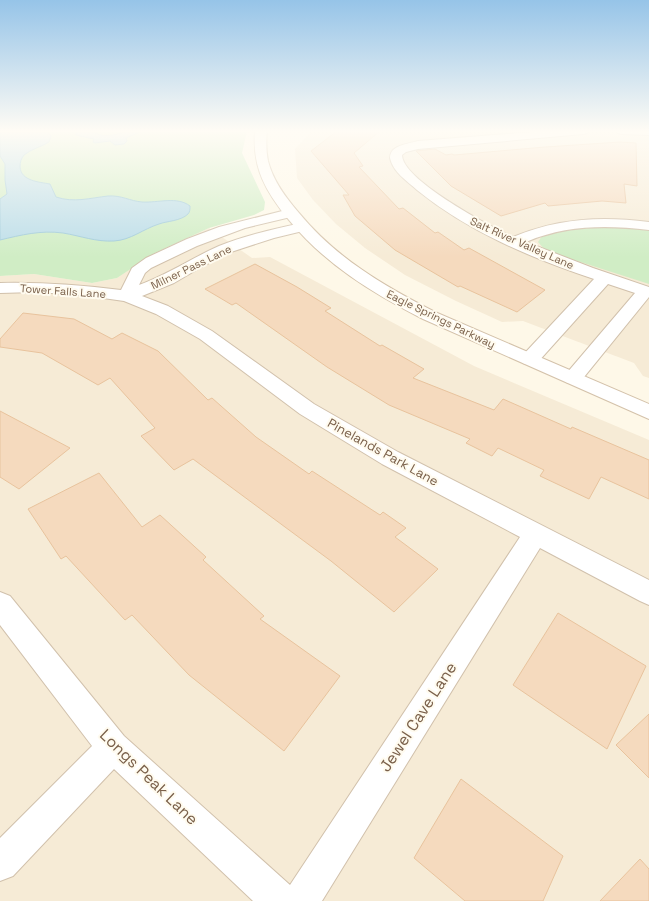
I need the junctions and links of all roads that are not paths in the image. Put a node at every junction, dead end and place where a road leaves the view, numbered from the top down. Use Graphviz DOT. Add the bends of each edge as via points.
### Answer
graph roads {
  1 [pos="266,173"];
  2 [pos="406,173"];
  3 [pos="290,213"];
  4 [pos="649,226"];
  5 [pos="302,227"];
  6 [pos="514,242"];
  7 [pos="604,278"];
  8 [pos="0,288"];
  9 [pos="647,291"];
  10 [pos="127,296"];
  11 [pos="530,359"];
  12 [pos="573,378"];
  13 [pos="649,412"];
  14 [pos="536,533"];
  15 [pos="649,593"];
  16 [pos="0,604"];
  17 [pos="113,747"];
  18 [pos="0,863"];
  19 [pos="280,901"];
  20 [pos="301,901"];
  1 -- 3 [label="street, Eagle Springs Parkway"];
  2 -- 6 [label="street, Salt River Valley Lane" via="426,192 474,224"];
  3 -- 5 [label="street, Eagle Springs Parkway"];
  3 -- 10 [label="street, Milner Pass Lane" via="259,219 173,250 138,271"];
  4 -- 6 [label="street" via="614,222 576,223 556,226"];
  5 -- 10 [label="street, Milner Pass Lane" via="270,234 226,249 168,280"];
  5 -- 11 [label="street, Eagle Springs Parkway" via="321,247 369,283 409,306 468,334"];
  6 -- 7 [label="street, Salt River Valley Lane"];
  7 -- 9 [label="street, Salt River Valley Lane"];
  7 -- 11 [label="street"];
  8 -- 10 [label="street, Tower Falls Lane" via="35,287"];
  9 -- 12 [label="street"];
  10 -- 14 [label="street, Pinelands Park Lane" via="162,310 206,335 307,409 390,458"];
  11 -- 12 [label="street, Eagle Springs Parkway"];
  12 -- 13 [label="street, Eagle Springs Parkway"];
  14 -- 15 [label="street, Pinelands Park Lane"];
  14 -- 20 [label="street, Jewel Cave Lane"];
  16 -- 17 [label="street, Longs Peak Lane"];
  17 -- 18 [label="street"];
  17 -- 19 [label="street, Longs Peak Lane"];
}
